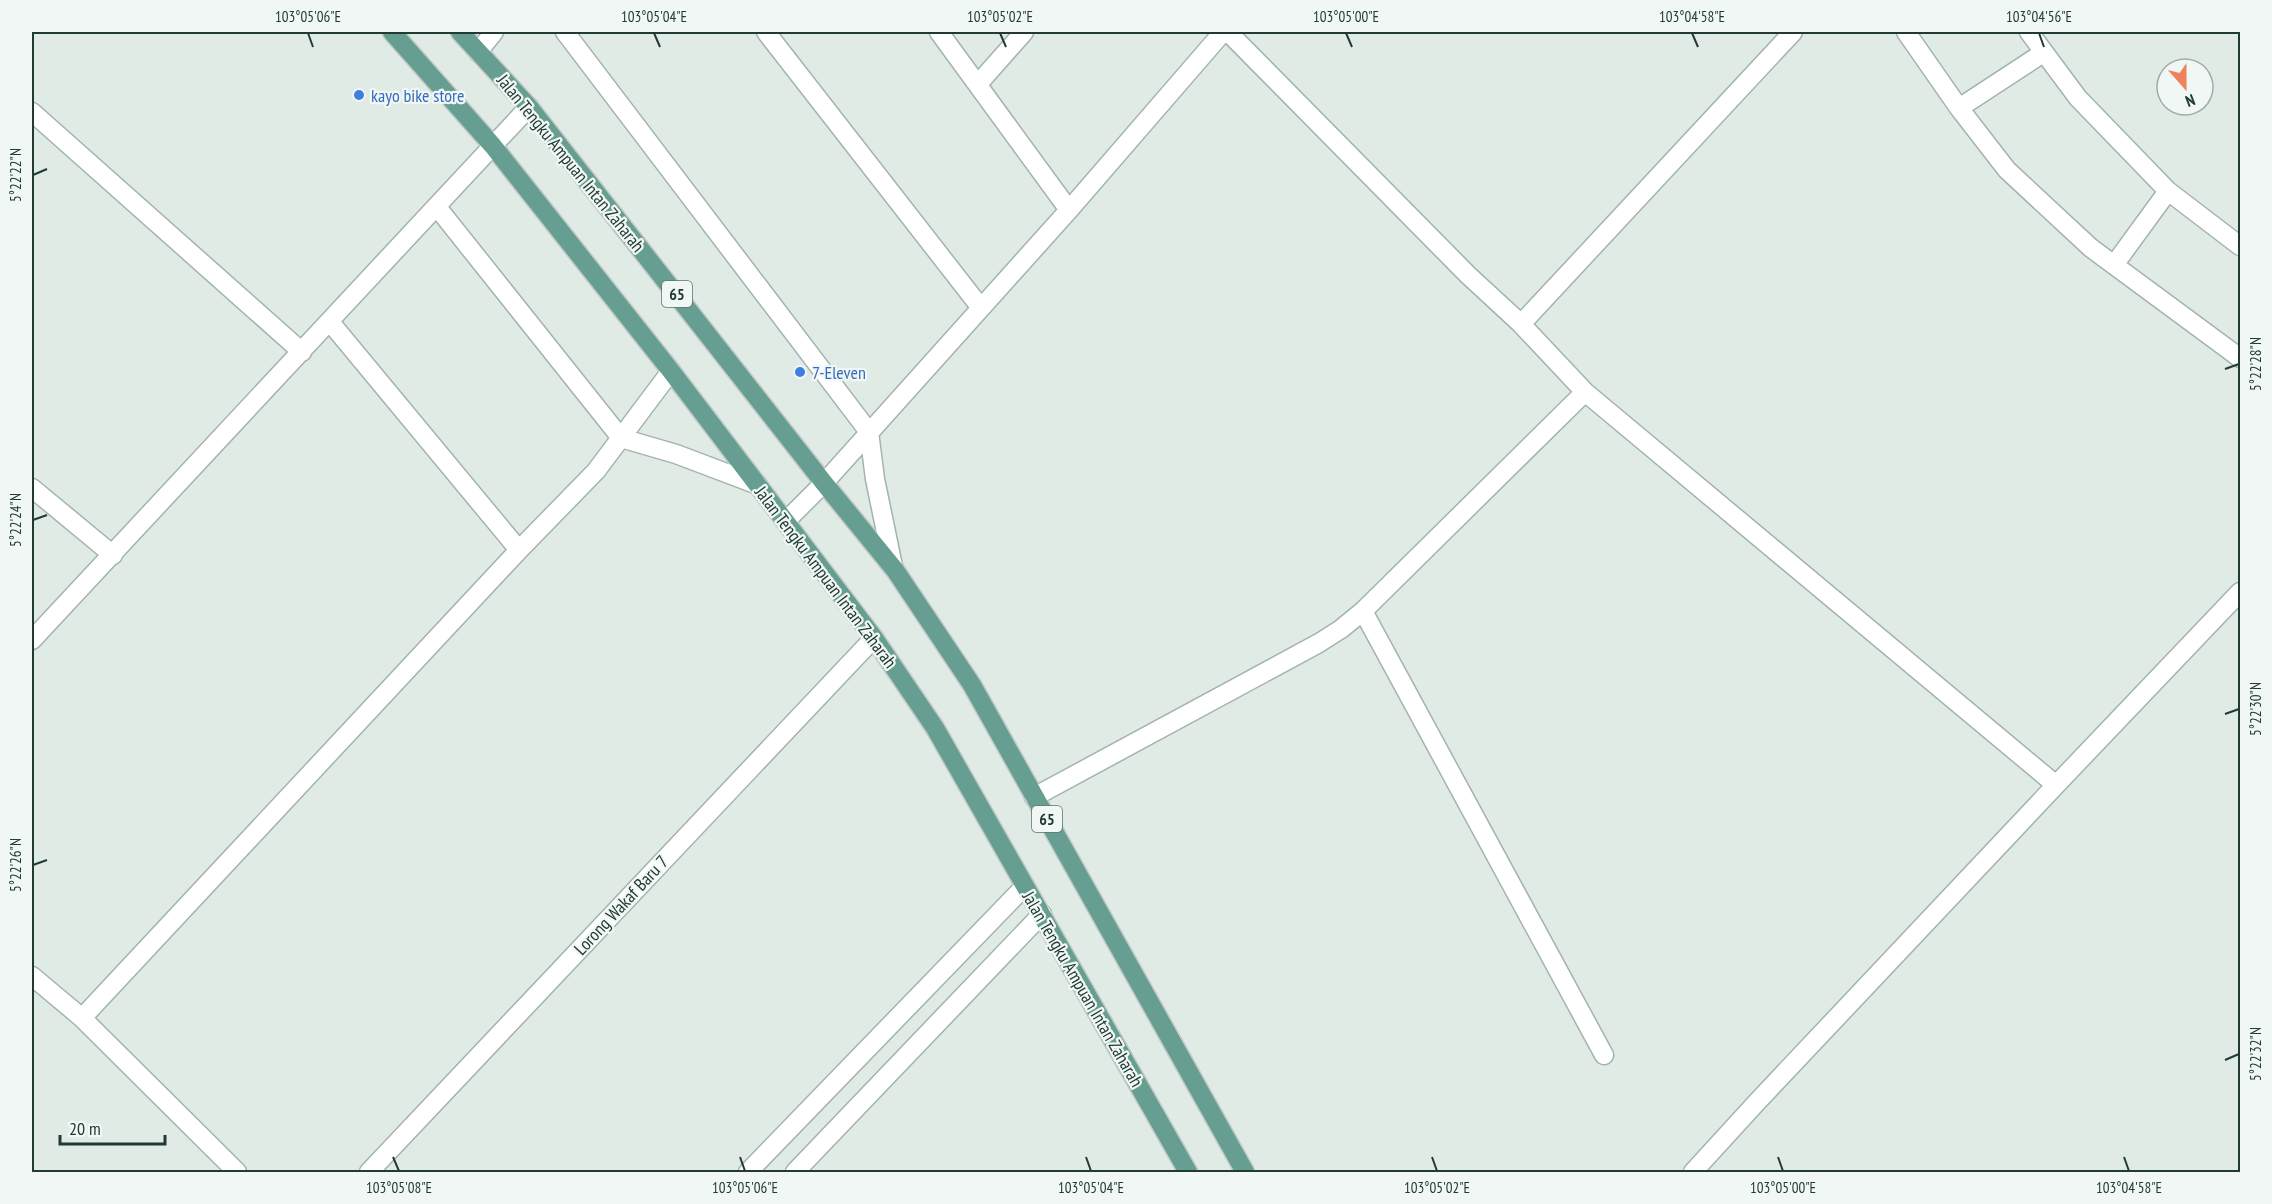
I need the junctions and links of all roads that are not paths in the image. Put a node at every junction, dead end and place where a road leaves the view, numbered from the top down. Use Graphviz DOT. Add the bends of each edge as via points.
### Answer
graph roads {
  1 [pos="392,32"];
  2 [pos="460,32"];
  3 [pos="494,32"];
  4 [pos="565,32"];
  5 [pos="766,32"];
  6 [pos="939,32"];
  7 [pos="1024,32"];
  8 [pos="1223,32"];
  9 [pos="1228,32"];
  10 [pos="1793,32"];
  11 [pos="1906,32"];
  12 [pos="2029,32"];
  13 [pos="478,52"];
  14 [pos="2043,53"];
  15 [pos="978,84"];
  16 [pos="529,107"];
  17 [pos="1959,108"];
  18 [pos="32,112"];
  19 [pos="494,146"];
  20 [pos="2168,191"];
  21 [pos="437,207"];
  22 [pos="1070,210"];
  23 [pos="2241,246"];
  24 [pos="2114,265"];
  25 [pos="981,308"];
  26 [pos="330,322"];
  27 [pos="1521,324"];
  28 [pos="302,352"];
  29 [pos="2241,358"];
  30 [pos="671,371"];
  31 [pos="1584,392"];
  32 [pos="869,432"];
  33 [pos="621,438"];
  34 [pos="824,483"];
  35 [pos="758,485"];
  36 [pos="32,488"];
  37 [pos="786,521"];
  38 [pos="519,550"];
  39 [pos="113,555"];
  40 [pos="893,566"];
  41 [pos="2241,592"];
  42 [pos="1363,611"];
  43 [pos="874,638"];
  44 [pos="32,640"];
  45 [pos="2056,785"];
  46 [pos="1034,797"];
  47 [pos="1025,885"];
  48 [pos="1042,914"];
  49 [pos="32,976"];
  50 [pos="82,1017"];
  51 [pos="1604,1055"];
  52 [pos="1181,1169"];
  53 [pos="237,1173"];
  54 [pos="369,1173"];
  55 [pos="748,1173"];
  56 [pos="795,1173"];
  57 [pos="1245,1173"];
  58 [pos="1693,1173"];
  1 -- 19 [label="main road, Jalan Tengku Ampuan Intan Zaharah"];
  2 -- 13 [label="main road, Jalan Tengku Ampuan Intan Zaharah / 65"];
  3 -- 13 [label="street"];
  4 -- 32 [label="street"];
  5 -- 25 [label="street"];
  6 -- 15 [label="street"];
  7 -- 15 [label="street"];
  8 -- 22 [label="street"];
  9 -- 27 [label="street"];
  10 -- 27 [label="street"];
  11 -- 17 [label="street"];
  12 -- 14 [label="street"];
  13 -- 16 [label="main road, Jalan Tengku Ampuan Intan Zaharah / 65"];
  14 -- 17 [label="street"];
  14 -- 20 [label="street" via="2078,98"];
  15 -- 22 [label="street"];
  16 -- 19 [label="street"];
  16 -- 34 [label="main road, Jalan Tengku Ampuan Intan Zaharah / 65"];
  17 -- 24 [label="street" via="2007,170"];
  18 -- 28 [label="street"];
  19 -- 21 [label="street"];
  19 -- 30 [label="main road, Jalan Tengku Ampuan Intan Zaharah"];
  20 -- 23 [label="street"];
  20 -- 24 [label="street"];
  21 -- 26 [label="street"];
  21 -- 33 [label="street"];
  22 -- 25 [label="street"];
  24 -- 29 [label="street"];
  25 -- 32 [label="street"];
  26 -- 28 [label="street"];
  26 -- 38 [label="street"];
  27 -- 31 [label="street"];
  28 -- 39 [label="street"];
  30 -- 33 [label="street"];
  30 -- 35 [label="main road, Jalan Tengku Ampuan Intan Zaharah"];
  31 -- 42 [label="street"];
  31 -- 45 [label="street"];
  32 -- 34 [label="street"];
  32 -- 40 [label="street"];
  33 -- 35 [label="street"];
  33 -- 38 [label="street" via="596,471"];
  34 -- 37 [label="street"];
  34 -- 40 [label="main road, Jalan Tengku Ampuan Intan Zaharah / 65"];
  35 -- 37 [label="main road, Jalan Tengku Ampuan Intan Zaharah"];
  36 -- 39 [label="street"];
  37 -- 43 [label="main road, Jalan Tengku Ampuan Intan Zaharah"];
  38 -- 50 [label="street"];
  39 -- 44 [label="street"];
  40 -- 46 [label="main road, Jalan Tengku Ampuan Intan Zaharah / 65" via="972,685"];
  41 -- 45 [label="street"];
  42 -- 46 [label="street" via="1319,643"];
  42 -- 51 [label="street"];
  43 -- 47 [label="main road, Jalan Tengku Ampuan Intan Zaharah" via="935,728"];
  43 -- 54 [label="street, Lorong Wakaf Baru 7"];
  45 -- 58 [label="street"];
  46 -- 57 [label="main road, Jalan Tengku Ampuan Intan Zaharah / 65"];
  47 -- 48 [label="main road, Jalan Tengku Ampuan Intan Zaharah"];
  47 -- 55 [label="street"];
  48 -- 52 [label="main road, Jalan Tengku Ampuan Intan Zaharah"];
  48 -- 56 [label="street"];
  49 -- 50 [label="street"];
  50 -- 53 [label="street"];
}
